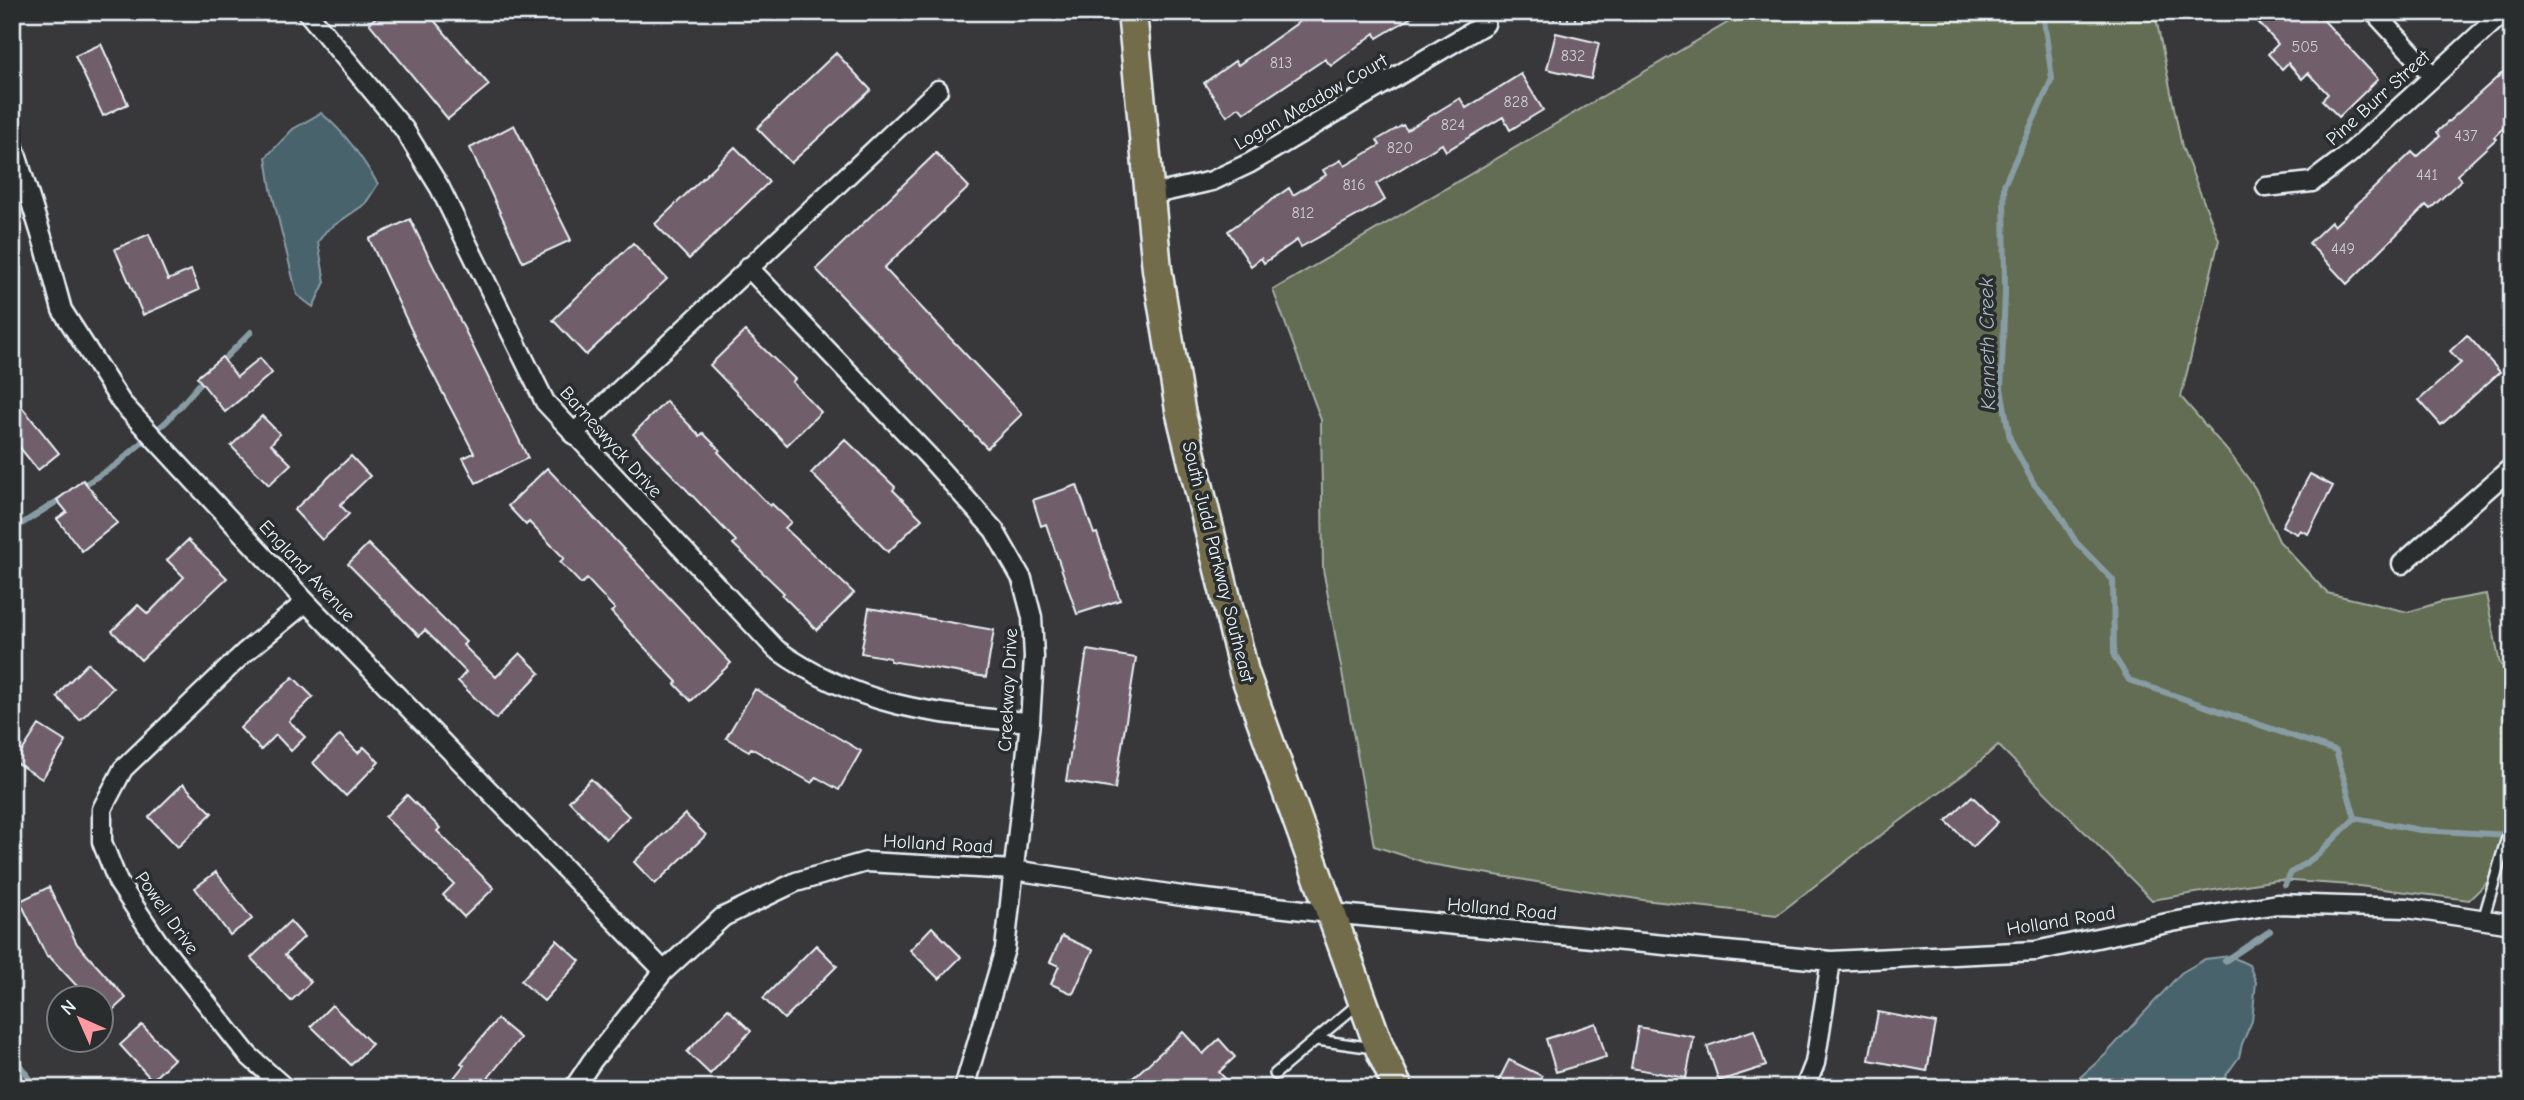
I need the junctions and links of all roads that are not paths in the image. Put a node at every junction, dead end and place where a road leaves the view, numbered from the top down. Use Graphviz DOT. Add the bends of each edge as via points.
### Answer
graph roads {
  1 [pos="307,12"];
  2 [pos="1132,12"];
  3 [pos="2374,12"];
  4 [pos="2504,12"];
  5 [pos="1485,24"];
  6 [pos="2432,76"];
  7 [pos="938,89"];
  8 [pos="12,141"];
  9 [pos="2266,187"];
  10 [pos="1150,195"];
  11 [pos="748,267"];
  12 [pos="573,434"];
  13 [pos="2512,467"];
  14 [pos="2402,564"];
  15 [pos="306,602"];
  16 [pos="1030,722"];
  17 [pos="2511,824"];
  18 [pos="1014,870"];
  19 [pos="1330,914"];
  20 [pos="2483,920"];
  21 [pos="2512,924"];
  22 [pos="1831,961"];
  23 [pos="664,971"];
  24 [pos="1362,1000"];
  25 [pos="1317,1040"];
  26 [pos="1380,1049"];
  27 [pos="1275,1074"];
  28 [pos="285,1088"];
  29 [pos="574,1088"];
  30 [pos="964,1088"];
  31 [pos="1398,1088"];
  32 [pos="1805,1088"];
  1 -- 12 [label="street, Barneswyck Drive" via="404,129 440,188 545,402"];
  2 -- 10 [label="highway, South Judd Parkway Southeast"];
  3 -- 6 [label="street"];
  4 -- 6 [label="street, Pine Burr Street"];
  5 -- 10 [label="street, Logan Meadow Court" via="1250,163 1212,181"];
  6 -- 9 [label="street, Pine Burr Street" via="2349,154 2312,182"];
  7 -- 11 [label="street"];
  8 -- 15 [label="street, England Avenue" via="62,310 121,402"];
  10 -- 19 [label="highway, South Judd Parkway Southeast" via="1180,410 1244,672"];
  11 -- 12 [label="street"];
  11 -- 16 [label="street, Creekway Drive" via="995,530 1022,579 1032,617"];
  12 -- 16 [label="street, Barneswyck Drive" via="776,649 805,670 863,696 926,712"];
  13 -- 14 [label="street"];
  15 -- 23 [label="street, England Avenue"];
  15 -- 28 [label="street, Powell Drive" via="244,653 123,769 102,809 102,842 118,882 158,942 248,1055"];
  16 -- 18 [label="street, Creekway Drive"];
  17 -- 20 [label="lane"];
  18 -- 19 [label="street, Holland Road"];
  18 -- 23 [label="street, Holland Road" via="866,862 796,882 723,917"];
  18 -- 30 [label="street, Creekway Drive" via="1005,948"];
  19 -- 22 [label="street, Holland Road"];
  19 -- 24 [label="highway, South Judd Parkway Southeast"];
  20 -- 21 [label="street, Holland Road"];
  20 -- 22 [label="street, Holland Road" via="2407,908 2277,904 2036,951"];
  22 -- 32 [label="street" via="1815,1063"];
  23 -- 29 [label="street, Holland Road"];
  24 -- 25 [label="lane"];
  24 -- 26 [label="highway, South Judd Parkway Southeast"];
  25 -- 26 [label="lane"];
  25 -- 27 [label="lane"];
  26 -- 31 [label="highway, South Judd Parkway Southeast"];
}
